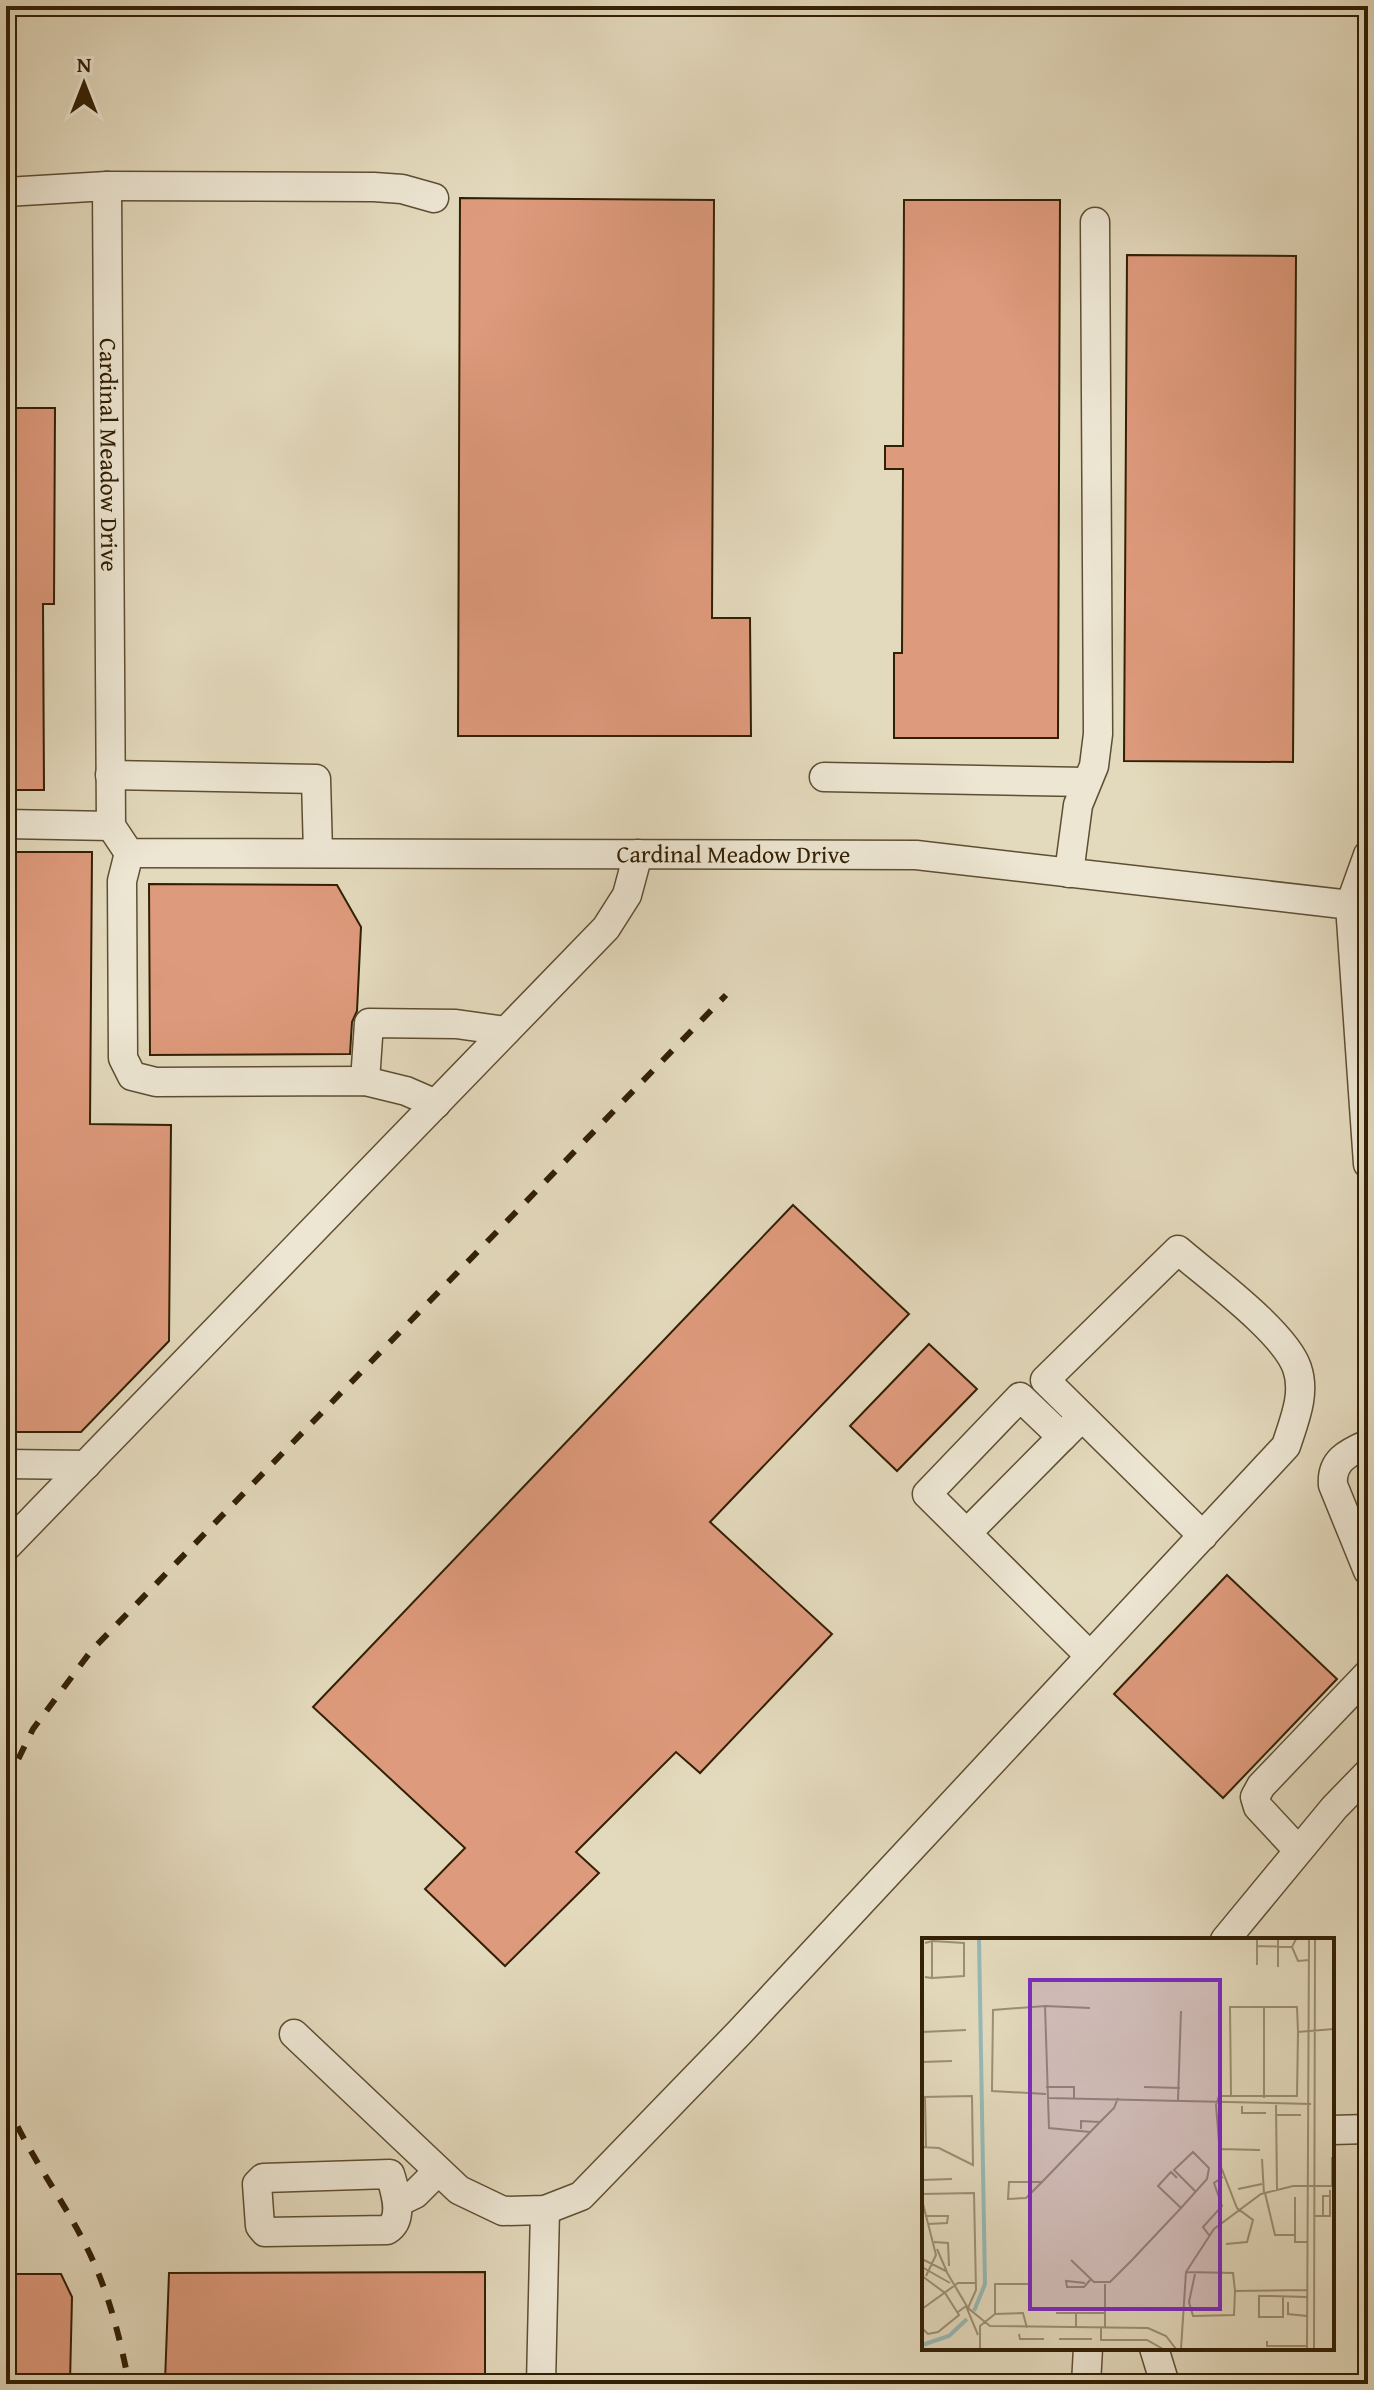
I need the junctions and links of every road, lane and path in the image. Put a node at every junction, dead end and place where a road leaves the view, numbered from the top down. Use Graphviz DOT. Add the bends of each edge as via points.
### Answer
graph roads {
  1 [pos="107,186"];
  2 [pos="6,192"];
  3 [pos="434,198"];
  4 [pos="1095,222"];
  5 [pos="110,775"];
  6 [pos="824,777"];
  7 [pos="1086,782"];
  8 [pos="6,824"];
  9 [pos="111,826"];
  10 [pos="129,853"];
  11 [pos="318,853"];
  12 [pos="638,854"];
  13 [pos="1368,855"];
  14 [pos="1069,873"];
  15 [pos="1359,906"];
  16 [pos="506,1031"];
  17 [pos="365,1081"];
  18 [pos="436,1104"];
  19 [pos="1368,1164"];
  20 [pos="1082,1417"];
  21 [pos="1062,1437"];
  22 [pos="1368,1444"];
  23 [pos="6,1464"];
  24 [pos="86,1465"];
  25 [pos="967,1533"];
  26 [pos="1203,1536"];
  27 [pos="6,1547"];
  28 [pos="1368,1571"];
  29 [pos="1090,1656"];
  30 [pos="1368,1674"];
  31 [pos="1368,1773"];
  32 [pos="1298,1850"];
  33 [pos="1227,1938"];
  34 [pos="294,2034"];
  35 [pos="1368,2129"];
  36 [pos="1334,2130"];
  37 [pos="438,2171"];
  38 [pos="398,2202"];
  39 [pos="545,2210"];
  40 [pos="1088,2350"];
  41 [pos="1155,2350"];
  42 [pos="541,2384"];
  43 [pos="1086,2384"];
  44 [pos="1165,2384"];
  1 -- 2 [label="street"];
  1 -- 3 [label="street" via="374,187"];
  1 -- 5 [label="street, Cardinal Meadow Drive"];
  4 -- 7 [label="street" via="1098,734"];
  5 -- 9 [label="street, Cardinal Meadow Drive"];
  5 -- 11 [label="street" via="316,779"];
  6 -- 7 [label="street"];
  7 -- 14 [label="street"];
  8 -- 9 [label="street"];
  9 -- 10 [label="street"];
  10 -- 11 [label="street, Cardinal Meadow Drive"];
  10 -- 17 [label="street" via="122,881 123,1058 132,1076 156,1082"];
  11 -- 12 [label="street, Cardinal Meadow Drive"];
  12 -- 14 [label="street, Cardinal Meadow Drive" via="916,855"];
  12 -- 16 [label="street" via="627,895 606,928"];
  13 -- 15 [label="street"];
  14 -- 15 [label="street, Cardinal Meadow Drive"];
  15 -- 19 [label="street"];
  16 -- 17 [label="street" via="456,1024 369,1023"];
  16 -- 18 [label="street"];
  17 -- 18 [label="street"];
  18 -- 24 [label="street"];
  20 -- 21 [label="street"];
  20 -- 26 [label="street"];
  20 -- 26 [label="street" via="1045,1380 1178,1250 1272,1332 1297,1367 1300,1403 1286,1446"];
  21 -- 25 [label="street"];
  21 -- 25 [label="street" via="1020,1397 927,1494"];
  22 -- 28 [label="street" via="1339,1460 1332,1473"];
  23 -- 24 [label="street"];
  24 -- 27 [label="street"];
  25 -- 29 [label="street"];
  26 -- 29 [label="street"];
  29 -- 39 [label="street" via="581,2196"];
  30 -- 32 [label="street" via="1255,1797"];
  31 -- 32 [label="street"];
  32 -- 33 [label="street"];
  34 -- 37 [label="street"];
  35 -- 36 [label="street"];
  37 -- 38 [label="street" via="415,2194"];
  37 -- 39 [label="street" via="459,2190 503,2211"];
  38 -- 38 [label="street" via="390,2174 263,2178 257,2184 265,2232 387,2230 395,2223"];
  39 -- 42 [label="street"];
  40 -- 43 [label="street"];
  41 -- 44 [label="street"];
}
